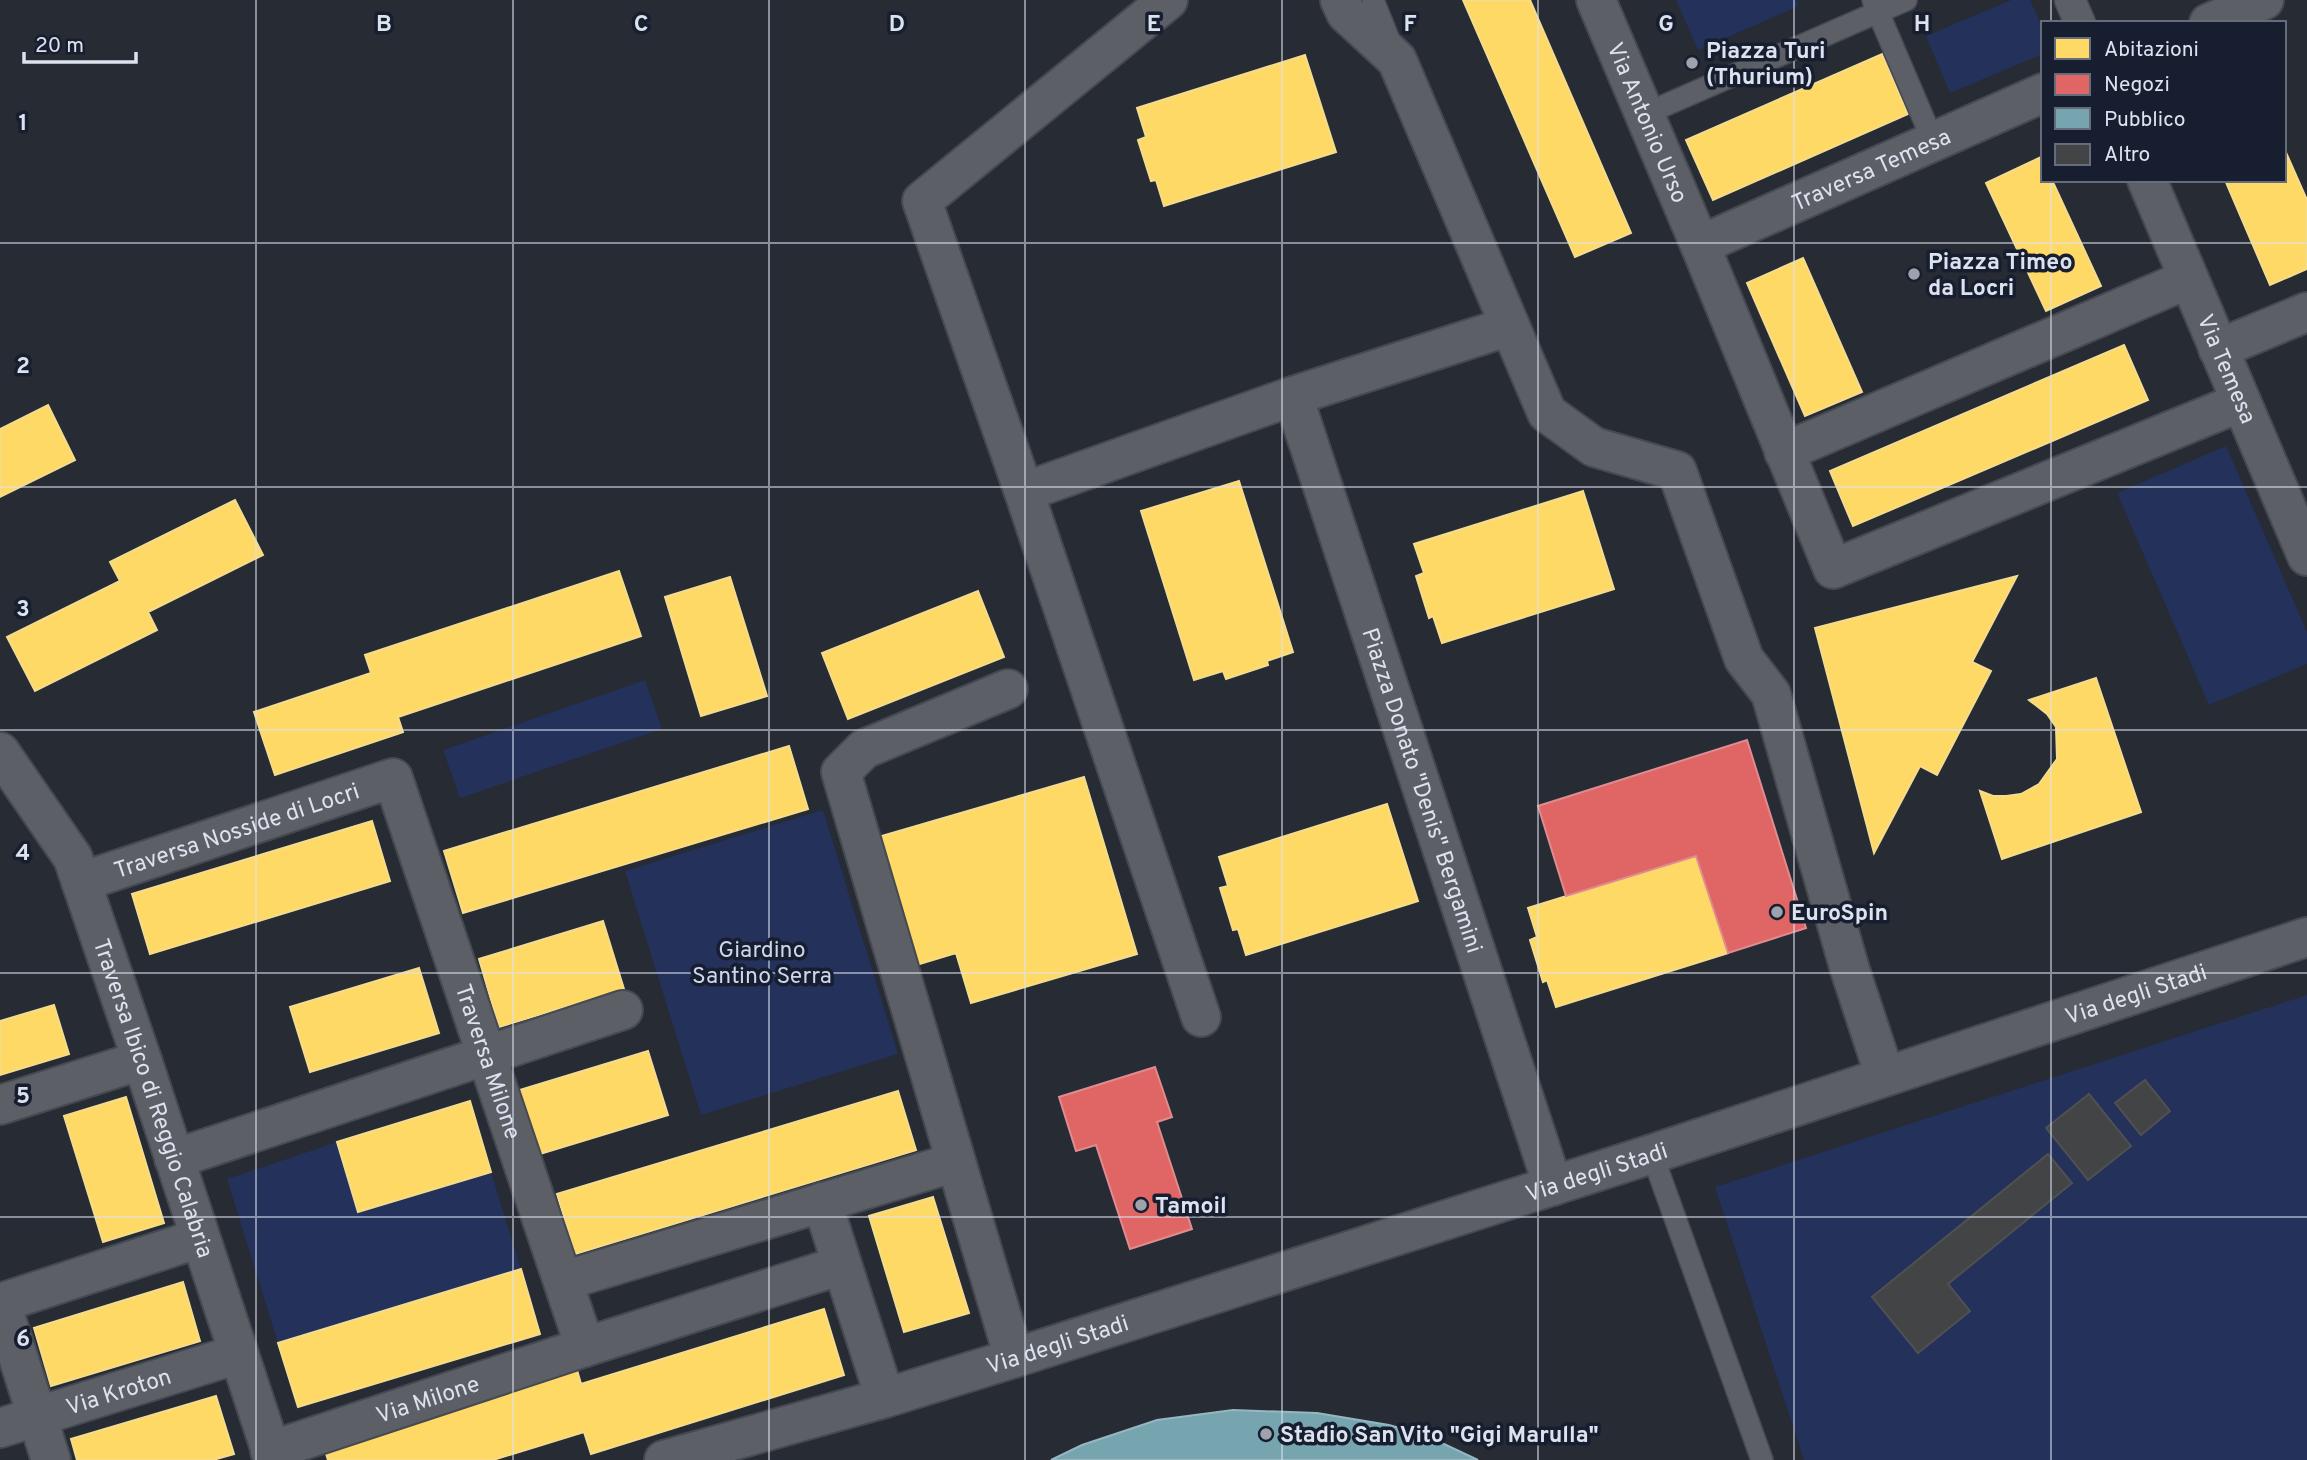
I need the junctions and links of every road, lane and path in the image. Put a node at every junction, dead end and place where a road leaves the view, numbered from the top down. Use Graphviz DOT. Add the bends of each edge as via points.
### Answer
graph roads {
  1 [pos="1168,0"];
  2 [pos="1340,0"];
  3 [pos="1373,0"];
  4 [pos="1596,0"];
  5 [pos="1906,0"];
  6 [pos="2070,0"];
  7 [pos="2264,0"];
  8 [pos="1875,6"];
  9 [pos="2079,21"];
  10 [pos="2214,21"];
  11 [pos="1397,60"];
  12 [pos="2041,94"];
  13 [pos="1645,114"];
  14 [pos="1933,141"];
  15 [pos="2148,182"];
  16 [pos="1700,245"];
  17 [pos="2188,279"];
  18 [pos="2307,312"];
  19 [pos="1510,326"];
  20 [pos="2218,349"];
  21 [pos="1293,396"];
  22 [pos="2241,402"];
  23 [pos="1784,452"];
  24 [pos="1024,492"];
  25 [pos="2307,556"];
  26 [pos="1007,689"];
  27 [pos="0,752"];
  28 [pos="393,778"];
  29 [pos="81,882"];
  30 [pos="2307,937"];
  31 [pos="623,1010"];
  32 [pos="1201,1017"];
  33 [pos="486,1055"];
  34 [pos="142,1060"];
  35 [pos="1885,1076"];
  36 [pos="0,1105"];
  37 [pos="1652,1154"];
  38 [pos="174,1159"];
  39 [pos="956,1162"];
  40 [pos="1553,1185"];
  41 [pos="822,1202"];
  42 [pos="200,1238"];
  43 [pos="842,1265"];
  44 [pos="563,1281"];
  45 [pos="1,1303"];
  46 [pos="585,1346"];
  47 [pos="238,1354"];
  48 [pos="1014,1358"];
  49 [pos="885,1398"];
  50 [pos="36,1416"];
  51 [pos="0,1428"];
  52 [pos="272,1455"];
  53 [pos="51,1460"];
  54 [pos="664,1460"];
  55 [pos="754,1460"];
  56 [pos="1762,1460"];
  1 -- 24 [label="street" via="922,201"];
  2 -- 11 [label="street" via="1346,13"];
  3 -- 11 [label="lane"];
  4 -- 13 [label="street, Via Antonio Urso"];
  5 -- 8 [label="lane"];
  6 -- 9 [label="street"];
  7 -- 10 [label="street"];
  8 -- 13 [label="lane"];
  8 -- 14 [label="lane"];
  11 -- 19 [label="street"];
  12 -- 14 [label="street, Traversa Temesa"];
  13 -- 16 [label="street, Via Antonio Urso"];
  14 -- 16 [label="street, Traversa Temesa"];
  15 -- 17 [label="street, Via Temesa"];
  16 -- 23 [label="street, Via Antonio Urso"];
  17 -- 20 [label="street, Via Temesa"];
  17 -- 23 [label="street"];
  18 -- 20 [label="street"];
  19 -- 21 [label="street"];
  19 -- 35 [label="street" via="1547,413 1594,447 1677,471 1744,659 1772,694"];
  20 -- 22 [label="street, Via Temesa"];
  21 -- 24 [label="street"];
  21 -- 40 [label="street, Piazza Donato \"Denis\" Bergamini"];
  22 -- 23 [label="street, Via Antonio Urso" via="1833,569"];
  22 -- 25 [label="street, Via Temesa"];
  24 -- 32 [label="street"];
  26 -- 39 [label="street" via="864,749 841,772"];
  27 -- 29 [label="street, Traversa Ibico di Reggio Calabria" via="73,858"];
  28 -- 29 [label="street, Traversa Nosside di Locri"];
  28 -- 33 [label="street, Traversa Milone"];
  29 -- 34 [label="street, Traversa Ibico di Reggio Calabria"];
  30 -- 35 [label="street, Via degli Stadi"];
  31 -- 33 [label="street"];
  33 -- 38 [label="street"];
  33 -- 44 [label="street, Traversa Milone"];
  34 -- 36 [label="street"];
  34 -- 38 [label="street, Traversa Ibico di Reggio Calabria"];
  35 -- 37 [label="street, Via degli Stadi"];
  37 -- 40 [label="street, Via degli Stadi"];
  37 -- 56 [label="lane"];
  38 -- 42 [label="street, Traversa Ibico di Reggio Calabria"];
  39 -- 41 [label="street"];
  39 -- 48 [label="street"];
  40 -- 48 [label="street, Via degli Stadi"];
  41 -- 43 [label="street"];
  41 -- 44 [label="street"];
  42 -- 45 [label="street"];
  42 -- 47 [label="street, Traversa Ibico di Reggio Calabria"];
  43 -- 46 [label="street, Via Milone"];
  43 -- 49 [label="street"];
  44 -- 46 [label="street, Traversa Milone"];
  45 -- 50 [label="street"];
  46 -- 52 [label="street, Via Milone"];
  47 -- 50 [label="street, Via Kroton"];
  47 -- 52 [label="street, Traversa Ibico di Reggio Calabria"];
  48 -- 49 [label="street, Via degli Stadi"];
  49 -- 54 [label="street, Via degli Stadi"];
  49 -- 55 [label="street, Via degli Stadi"];
  50 -- 51 [label="street, Via Kroton"];
  50 -- 53 [label="street"];
}
